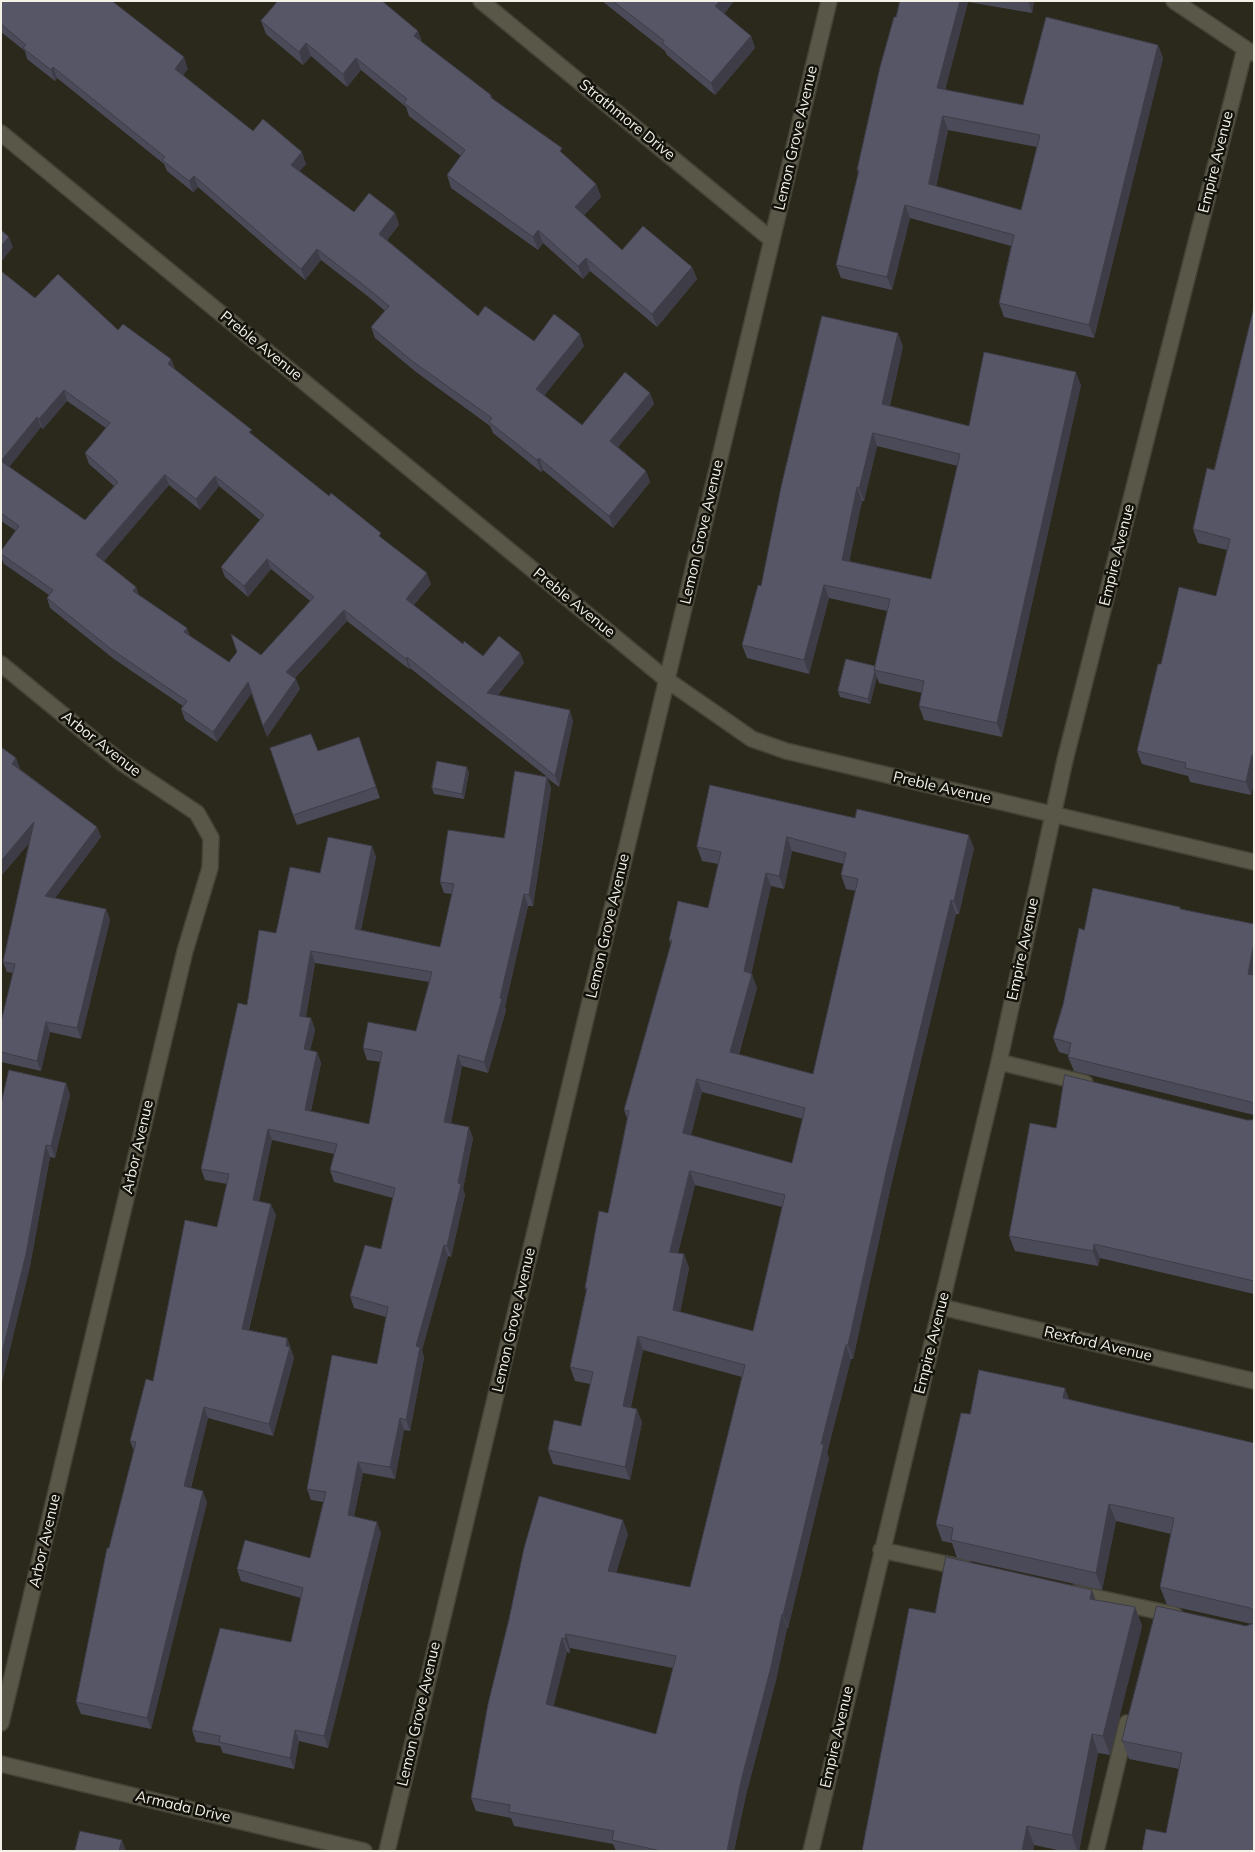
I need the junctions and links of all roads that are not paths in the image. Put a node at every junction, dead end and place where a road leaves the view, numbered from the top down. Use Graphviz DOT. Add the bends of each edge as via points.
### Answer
graph roads {
  1 [pos="482,1"];
  2 [pos="829,1"];
  3 [pos="1174,1"];
  4 [pos="1249,52"];
  5 [pos="1,133"];
  6 [pos="772,240"];
  7 [pos="1,664"];
  8 [pos="667,680"];
  9 [pos="1052,814"];
  10 [pos="1254,862"];
  11 [pos="999,1062"];
  12 [pos="1104,1088"];
  13 [pos="941,1306"];
  14 [pos="1254,1381"];
  15 [pos="881,1550"];
  16 [pos="976,1571"];
  17 [pos="1061,1589"];
  18 [pos="1156,1610"];
  19 [pos="1191,1618"];
  20 [pos="1151,1629"];
  21 [pos="1132,1706"];
  22 [pos="1,1723"];
  23 [pos="1,1764"];
  24 [pos="364,1851"];
  25 [pos="387,1851"];
  26 [pos="811,1851"];
  27 [pos="1096,1851"];
  1 -- 6 [label="street, Strathmore Drive"];
  2 -- 6 [label="street, Lemon Grove Avenue"];
  3 -- 4 [label="street"];
  4 -- 9 [label="street, Empire Avenue"];
  5 -- 8 [label="street, Preble Avenue"];
  6 -- 8 [label="street, Lemon Grove Avenue"];
  7 -- 22 [label="street, Arbor Avenue" via="122,763 197,813 210,838 210,868 185,951"];
  8 -- 9 [label="street, Preble Avenue" via="752,739 786,751"];
  8 -- 25 [label="street, Lemon Grove Avenue"];
  9 -- 10 [label="street, Preble Avenue"];
  9 -- 11 [label="street, Empire Avenue"];
  11 -- 12 [label="street"];
  11 -- 13 [label="street, Empire Avenue"];
  13 -- 14 [label="street, Rexford Avenue"];
  13 -- 15 [label="street, Empire Avenue"];
  15 -- 16 [label="street"];
  15 -- 26 [label="street, Empire Avenue"];
  17 -- 18 [label="street"];
  18 -- 19 [label="street"];
  18 -- 20 [label="street"];
  21 -- 27 [label="street"];
  23 -- 24 [label="street, Armada Drive"];
}
